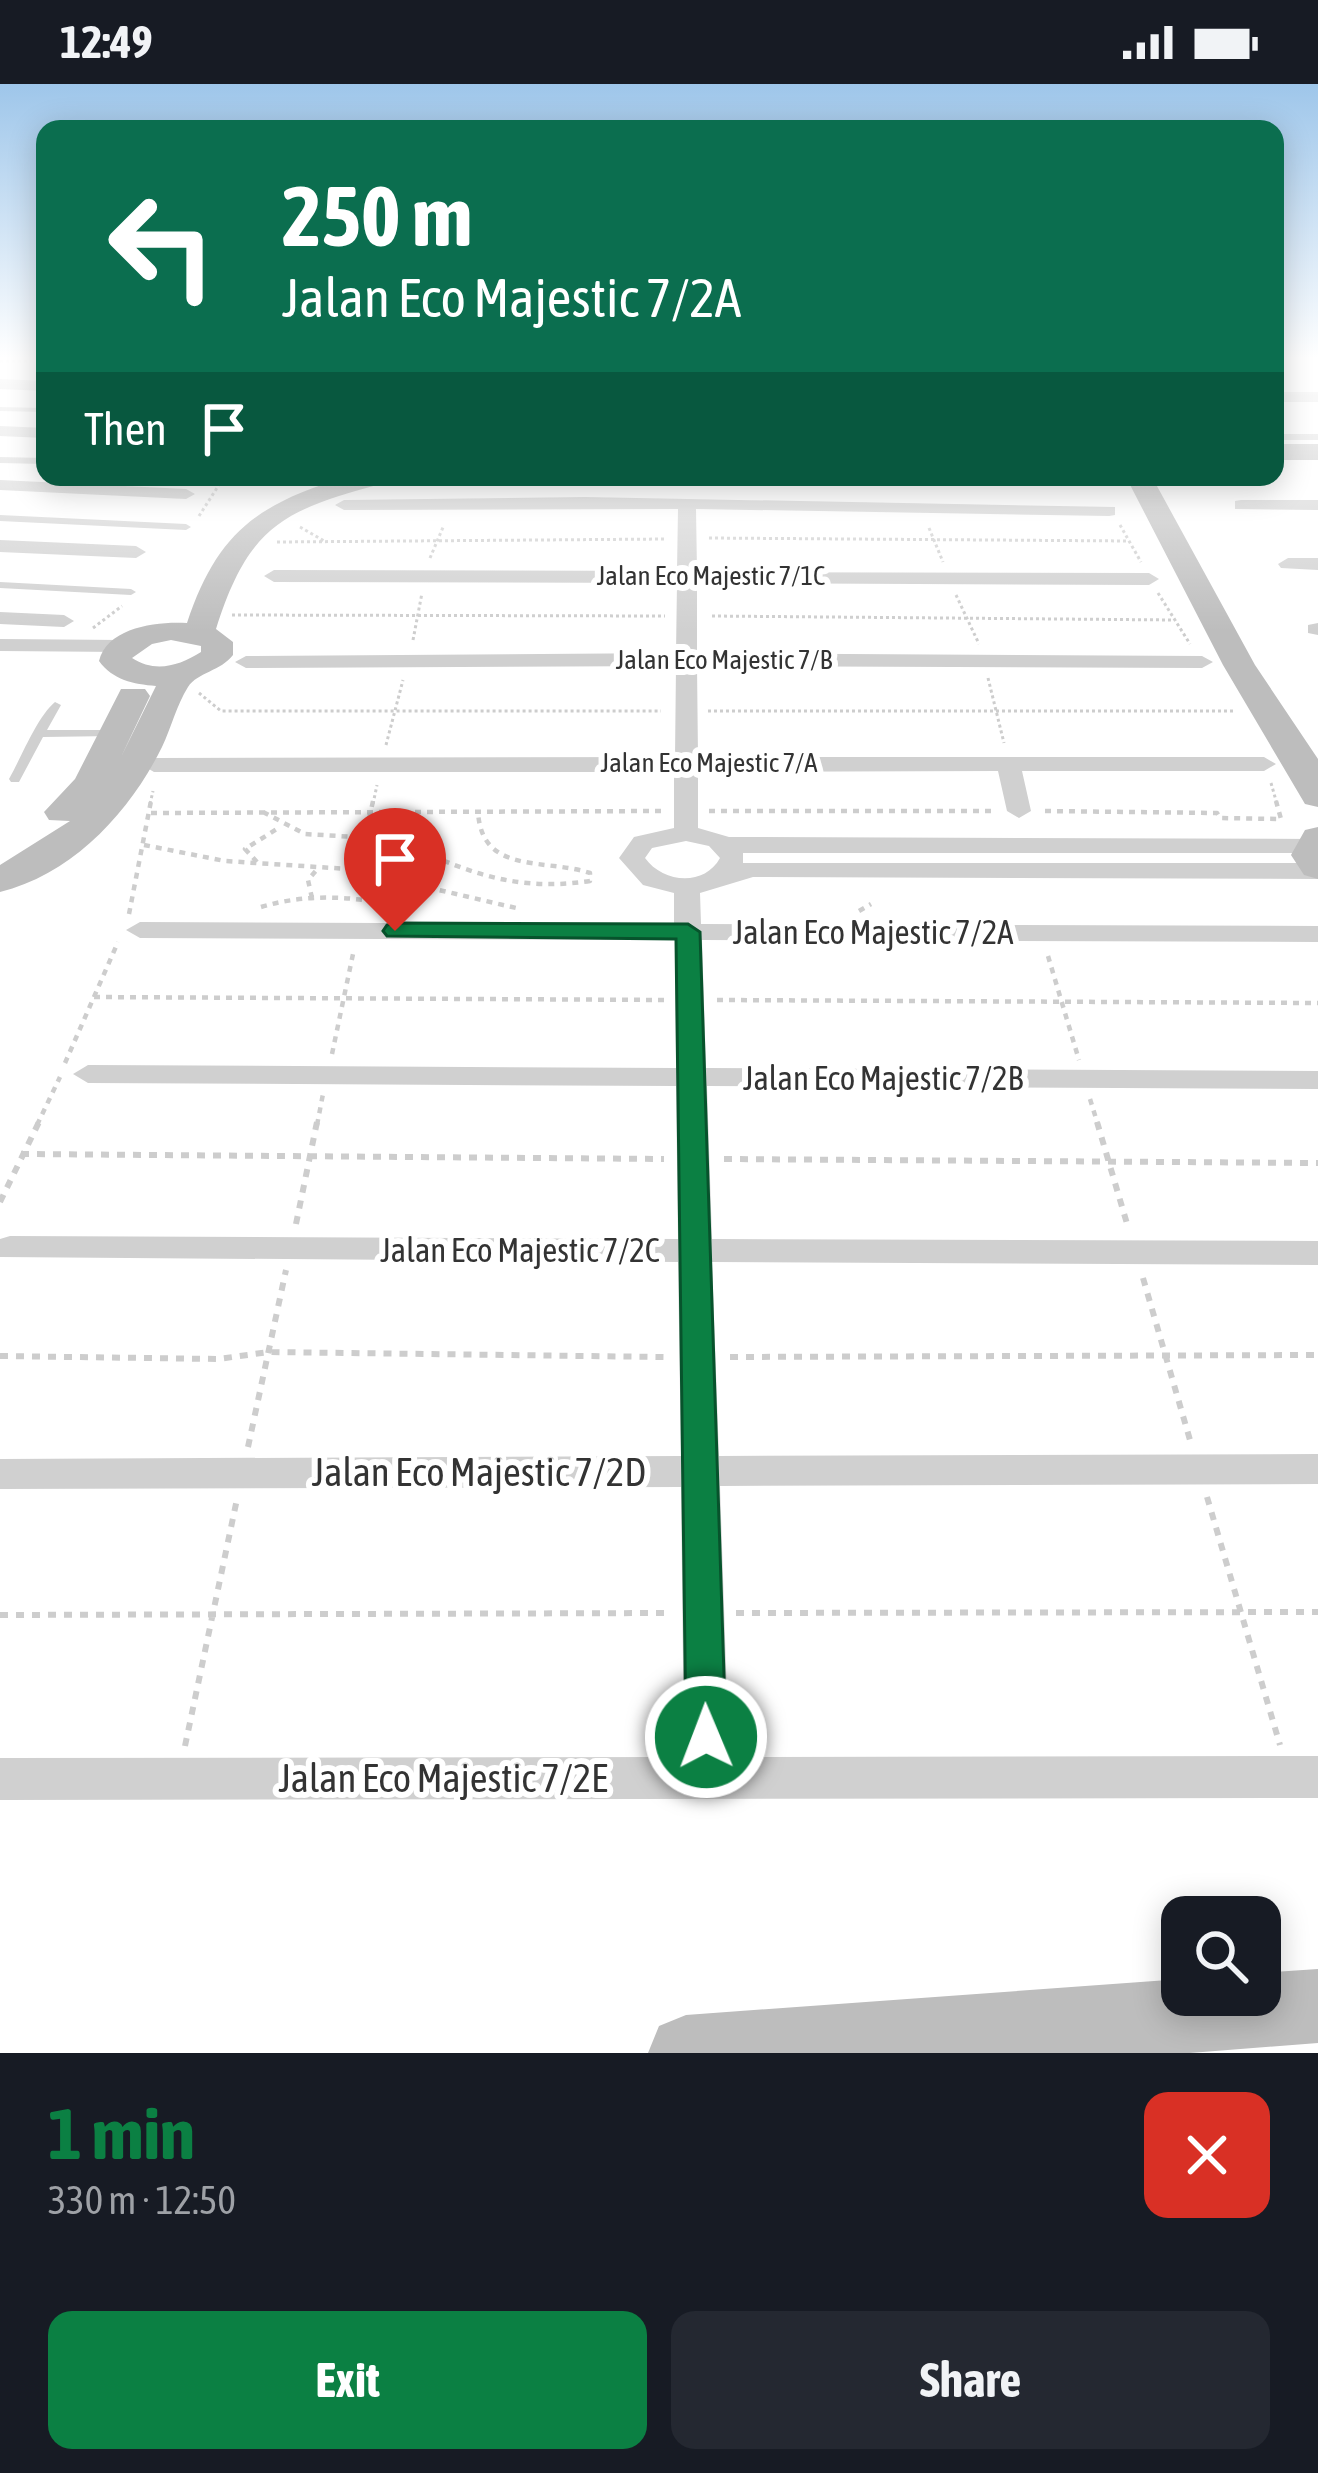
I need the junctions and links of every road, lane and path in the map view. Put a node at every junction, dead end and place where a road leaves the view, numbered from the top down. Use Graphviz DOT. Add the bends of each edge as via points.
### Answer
graph roads {
  1 [pos="1284,452"];
  2 [pos="1318,452"];
  3 [pos="0,460"];
  4 [pos="36,461"];
  5 [pos="1284,461"];
  6 [pos="1318,461"];
  7 [pos="0,485"];
  8 [pos="1144,486"];
  9 [pos="1176,486"];
  10 [pos="373,490"];
  11 [pos="342,491"];
  12 [pos="186,494"];
  13 [pos="454,503"];
  14 [pos="687,504"];
  15 [pos="1241,505"];
  16 [pos="1318,505"];
  17 [pos="921,507"];
  18 [pos="1102,510"];
  19 [pos="0,518"];
  20 [pos="186,527"];
  21 [pos="687,538"];
  22 [pos="932,538"];
  23 [pos="272,542"];
  24 [pos="326,542"];
  25 [pos="1129,542"];
  26 [pos="435,543"];
  27 [pos="0,546"];
  28 [pos="136,552"];
  29 [pos="1288,564"];
  30 [pos="1318,564"];
  31 [pos="686,574"];
  32 [pos="274,576"];
  33 [pos="424,577"];
  34 [pos="949,577"];
  35 [pos="1149,579"];
  36 [pos="0,584"];
  37 [pos="130,592"];
  38 [pos="227,615"];
  39 [pos="417,616"];
  40 [pos="684,616"];
  41 [pos="966,616"];
  42 [pos="0,618"];
  43 [pos="1175,620"];
  44 [pos="64,621"];
  45 [pos="185,632"];
  46 [pos="0,645"];
  47 [pos="984,658"];
  48 [pos="0,661"];
  49 [pos="126,661"];
  50 [pos="408,661"];
  51 [pos="684,661"];
  52 [pos="247,662"];
  53 [pos="1202,662"];
  54 [pos="185,673"];
  55 [pos="56,705"];
  56 [pos="215,707"];
  57 [pos="394,711"];
  58 [pos="685,711"];
  59 [pos="996,711"];
  60 [pos="1236,711"];
  61 [pos="119,733"];
  62 [pos="40,734"];
  63 [pos="1318,736"];
  64 [pos="686,762"];
  65 [pos="1008,762"];
  66 [pos="381,764"];
  67 [pos="1264,764"];
  68 [pos="154,765"];
  69 [pos="15,779"];
  70 [pos="1318,796"];
  71 [pos="478,811"];
  72 [pos="1019,811"];
  73 [pos="262,812"];
  74 [pos="372,812"];
  75 [pos="151,813"];
  76 [pos="1281,819"];
  77 [pos="686,822"];
  78 [pos="281,826"];
  79 [pos="394,839"];
  80 [pos="726,845"];
  81 [pos="0,854"];
  82 [pos="1316,855"];
  83 [pos="429,857"];
  84 [pos="262,865"];
  85 [pos="320,867"];
  86 [pos="724,874"];
  87 [pos="0,880"];
  88 [pos="408,881"];
  89 [pos="687,885"];
  90 [pos="312,898"];
  91 [pos="518,909"];
  92 [pos="140,930"];
  93 [pos="358,930"];
  94 [pos="688,932"];
  95 [pos="1041,933"];
  96 [pos="1318,934"];
  97 [pos="74,1074"];
  98 [pos="327,1076"];
  99 [pos="692,1077"];
  100 [pos="1084,1079"];
  101 [pos="1318,1081"];
  102 [pos="0,1202"];
  103 [pos="10,1247"];
  104 [pos="290,1249"];
  105 [pos="695,1250"];
  106 [pos="1135,1252"];
  107 [pos="1318,1253"];
  108 [pos="268,1352"];
  109 [pos="1318,1355"];
  110 [pos="0,1356"];
  111 [pos="1166,1356"];
  112 [pos="698,1357"];
  113 [pos="1199,1469"];
  114 [pos="1318,1469"];
  115 [pos="700,1472"];
  116 [pos="243,1473"];
  117 [pos="0,1474"];
  118 [pos="1241,1612"];
  119 [pos="1318,1612"];
  120 [pos="703,1613"];
  121 [pos="213,1615"];
  122 [pos="0,1616"];
  123 [pos="1304,1777"];
  124 [pos="707,1778"];
  125 [pos="0,1779"];
  126 [pos="178,1779"];
  127 [pos="1318,2006"];
  128 [pos="686,2053"];
  1 -- 2 [label="street"];
  3 -- 4 [label="lane"];
  5 -- 6 [label="street"];
  7 -- 12 [label="street"];
  8 -- 70 [label="street"];
  9 -- 63 [label="street" via="1240,619"];
  10 -- 11 [label="street"];
  10 -- 13 [label="street"];
  10 -- 45 [label="street" via="291,506 244,539"];
  11 -- 24 [label="path" via="298,526"];
  11 -- 45 [label="street" via="274,500 222,538 202,562"];
  13 -- 14 [label="street"];
  13 -- 26 [label="path"];
  14 -- 17 [label="street"];
  14 -- 21 [label="street"];
  15 -- 16 [label="street"];
  17 -- 18 [label="street"];
  17 -- 22 [label="path"];
  19 -- 20 [label="lane"];
  21 -- 22 [label="path"];
  21 -- 26 [label="path"];
  21 -- 31 [label="street"];
  22 -- 25 [label="path"];
  22 -- 34 [label="path"];
  23 -- 24 [label="path"];
  24 -- 26 [label="path"];
  26 -- 33 [label="path"];
  27 -- 28 [label="street"];
  29 -- 30 [label="street"];
  31 -- 33 [label="street, Jalan Eco Majestic 7/1C"];
  31 -- 34 [label="street, Jalan Eco Majestic 7/1C"];
  31 -- 40 [label="street"];
  32 -- 33 [label="street, Jalan Eco Majestic 7/1C"];
  33 -- 39 [label="path"];
  34 -- 35 [label="street, Jalan Eco Majestic 7/1C"];
  34 -- 41 [label="path"];
  36 -- 37 [label="lane"];
  38 -- 39 [label="path"];
  39 -- 40 [label="path"];
  39 -- 50 [label="path"];
  40 -- 41 [label="path"];
  40 -- 51 [label="street"];
  41 -- 43 [label="path"];
  41 -- 47 [label="path"];
  42 -- 44 [label="street"];
  45 -- 49 [label="street"];
  45 -- 54 [label="street" via="217,642 218,656"];
  46 -- 49 [label="street"];
  47 -- 51 [label="street, Jalan Eco Majestic 7/B"];
  47 -- 53 [label="street, Jalan Eco Majestic 7/B"];
  47 -- 59 [label="path"];
  48 -- 49 [label="street"];
  49 -- 54 [label="street"];
  49 -- 61 [label="street"];
  50 -- 51 [label="street, Jalan Eco Majestic 7/B"];
  50 -- 52 [label="street, Jalan Eco Majestic 7/B"];
  50 -- 57 [label="path"];
  51 -- 58 [label="street"];
  54 -- 87 [label="street" via="110,805 55,850"];
  55 -- 62 [label="lane"];
  56 -- 57 [label="path"];
  57 -- 58 [label="path"];
  57 -- 66 [label="path"];
  58 -- 59 [label="path"];
  58 -- 64 [label="street"];
  59 -- 60 [label="path"];
  59 -- 65 [label="path"];
  61 -- 62 [label="lane"];
  61 -- 81 [label="street" via="91,784 35,835"];
  62 -- 69 [label="lane"];
  64 -- 65 [label="street, Jalan Eco Majestic 7/A"];
  64 -- 66 [label="street, Jalan Eco Majestic 7/A"];
  64 -- 77 [label="street"];
  65 -- 67 [label="street, Jalan Eco Majestic 7/A"];
  65 -- 72 [label="street"];
  66 -- 68 [label="street, Jalan Eco Majestic 7/A"];
  66 -- 74 [label="path"];
  71 -- 74 [label="path"];
  71 -- 77 [label="path"];
  71 -- 83 [label="path" via="476,826 492,852 575,866 590,881 537,889 496,884"];
  72 -- 76 [label="path"];
  72 -- 77 [label="path"];
  73 -- 74 [label="path"];
  73 -- 75 [label="path"];
  73 -- 78 [label="path"];
  74 -- 79 [label="path" via="368,824"];
  77 -- 80 [label="street"];
  77 -- 89 [label="street" via="643,842 632,858 643,874"];
  78 -- 79 [label="path"];
  78 -- 84 [label="path" via="245,849"];
  79 -- 83 [label="path"];
  80 -- 82 [label="street"];
  80 -- 86 [label="street" via="734,856"];
  82 -- 86 [label="street"];
  83 -- 88 [label="path"];
  84 -- 85 [label="path"];
  84 -- 97 [label="path" via="144,845 130,912"];
  85 -- 88 [label="path"];
  85 -- 90 [label="path" via="308,880"];
  86 -- 89 [label="street"];
  88 -- 91 [label="path"];
  89 -- 94 [label="street"];
  92 -- 93 [label="street, Jalan Eco Majestic 7/2A"];
  93 -- 94 [label="street, Jalan Eco Majestic 7/2A"];
  93 -- 98 [label="path"];
  94 -- 95 [label="street, Jalan Eco Majestic 7/2A"];
  94 -- 99 [label="street"];
  95 -- 96 [label="street, Jalan Eco Majestic 7/2A"];
  95 -- 100 [label="path"];
  97 -- 98 [label="street, Jalan Eco Majestic 7/2B"];
  97 -- 102 [label="path"];
  98 -- 99 [label="street, Jalan Eco Majestic 7/2B"];
  98 -- 104 [label="path"];
  99 -- 100 [label="street, Jalan Eco Majestic 7/2B"];
  99 -- 105 [label="street"];
  100 -- 101 [label="street, Jalan Eco Majestic 7/2B"];
  100 -- 106 [label="path"];
  103 -- 104 [label="street, Jalan Eco Majestic 7/2C"];
  104 -- 105 [label="street, Jalan Eco Majestic 7/2C"];
  104 -- 108 [label="path"];
  105 -- 106 [label="street, Jalan Eco Majestic 7/2C"];
  105 -- 112 [label="street"];
  106 -- 107 [label="street, Jalan Eco Majestic 7/2C"];
  106 -- 111 [label="path"];
  108 -- 110 [label="path" via="218,1359"];
  108 -- 112 [label="path"];
  108 -- 116 [label="path"];
  109 -- 111 [label="path"];
  111 -- 112 [label="path"];
  111 -- 113 [label="path"];
  112 -- 115 [label="street"];
  113 -- 114 [label="street, Jalan Eco Majestic 7/2D"];
  113 -- 115 [label="street, Jalan Eco Majestic 7/2D"];
  113 -- 118 [label="path"];
  115 -- 116 [label="street, Jalan Eco Majestic 7/2D"];
  115 -- 120 [label="street"];
  116 -- 117 [label="street, Jalan Eco Majestic 7/2D"];
  116 -- 121 [label="path"];
  118 -- 119 [label="path"];
  118 -- 120 [label="path"];
  118 -- 123 [label="path"];
  120 -- 121 [label="path"];
  120 -- 124 [label="street"];
  121 -- 122 [label="path"];
  121 -- 126 [label="path"];
  123 -- 124 [label="street, Jalan Eco Majestic 7/2E"];
  124 -- 126 [label="street, Jalan Eco Majestic 7/2E"];
  125 -- 126 [label="street, Jalan Eco Majestic 7/2E"];
  127 -- 128 [label="street"];
}
